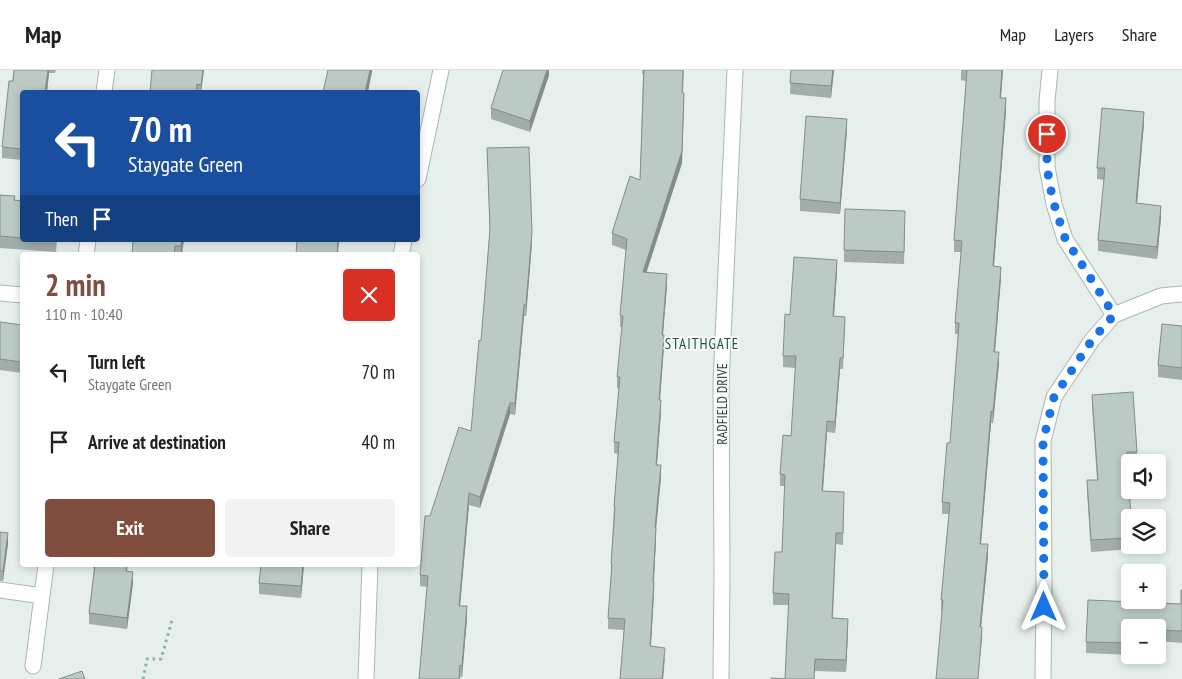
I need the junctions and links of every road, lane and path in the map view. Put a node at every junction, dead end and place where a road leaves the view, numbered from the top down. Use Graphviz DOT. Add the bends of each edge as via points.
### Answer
graph roads {
  1 [pos="106,70"];
  2 [pos="441,70"];
  3 [pos="735,70"];
  4 [pos="1050,70"];
  5 [pos="104,90"];
  6 [pos="420,170"];
  7 [pos="0,293"];
  8 [pos="1182,294"];
  9 [pos="20,296"];
  10 [pos="1114,315"];
  11 [pos="46,567"];
  12 [pos="370,567"];
  13 [pos="0,590"];
  14 [pos="42,596"];
  15 [pos="173,617"];
  16 [pos="33,666"];
  17 [pos="143,679"];
  18 [pos="366,679"];
  19 [pos="721,679"];
  20 [pos="1043,679"];
  1 -- 5 [label="street"];
  2 -- 6 [label="street"];
  3 -- 19 [label="street, RADFIELD DRIVE" via="721,384"];
  4 -- 10 [label="street" via="1047,167 1054,204 1065,238"];
  7 -- 9 [label="street"];
  8 -- 10 [label="street" via="1161,296"];
  10 -- 20 [label="street" via="1092,340 1054,397 1043,441"];
  11 -- 14 [label="street"];
  12 -- 18 [label="street"];
  13 -- 14 [label="street"];
  14 -- 16 [label="street"];
  15 -- 17 [label="path" via="161,659 147,659"];
}
